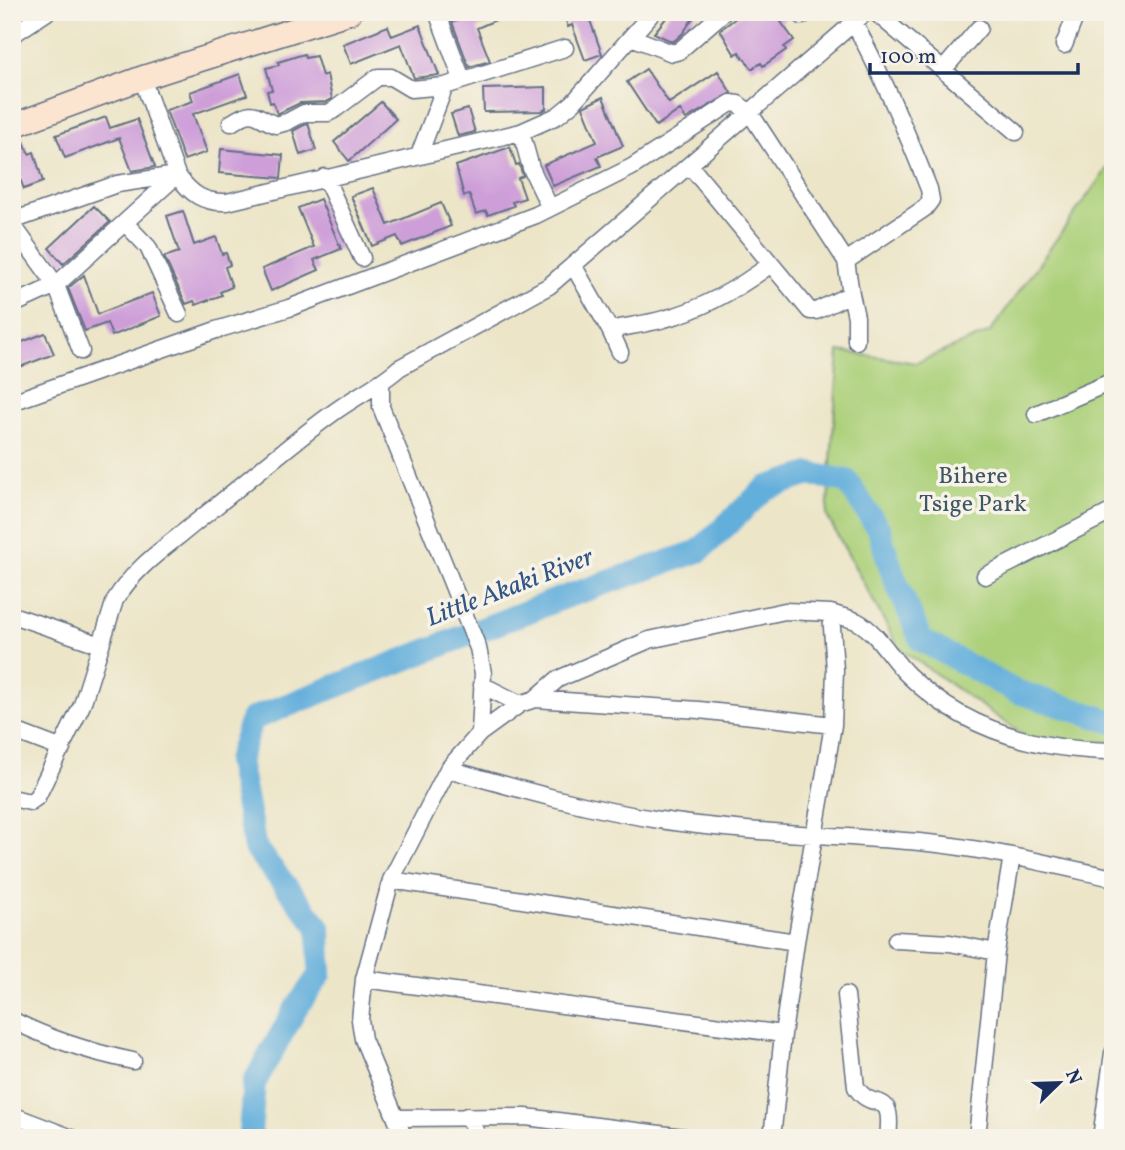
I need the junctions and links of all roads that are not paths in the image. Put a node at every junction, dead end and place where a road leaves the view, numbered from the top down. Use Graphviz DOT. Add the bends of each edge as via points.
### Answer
graph roads {
  1 [pos="47,12"];
  2 [pos="350,12"];
  3 [pos="436,12"];
  4 [pos="653,12"];
  5 [pos="724,12"];
  6 [pos="875,12"];
  7 [pos="1077,12"];
  8 [pos="860,18"];
  9 [pos="979,28"];
  10 [pos="12,34"];
  11 [pos="631,37"];
  12 [pos="1064,45"];
  13 [pos="565,48"];
  14 [pos="943,70"];
  15 [pos="142,78"];
  16 [pos="462,79"];
  17 [pos="445,86"];
  18 [pos="750,113"];
  19 [pos="232,123"];
  20 [pos="12,126"];
  21 [pos="521,132"];
  22 [pos="1016,132"];
  23 [pos="419,155"];
  24 [pos="690,166"];
  25 [pos="177,175"];
  26 [pos="325,177"];
  27 [pos="550,208"];
  28 [pos="12,222"];
  29 [pos="126,223"];
  30 [pos="362,258"];
  31 [pos="846,261"];
  32 [pos="771,264"];
  33 [pos="573,265"];
  34 [pos="56,285"];
  35 [pos="851,294"];
  36 [pos="12,305"];
  37 [pos="179,314"];
  38 [pos="610,330"];
  39 [pos="856,341"];
  40 [pos="81,351"];
  41 [pos="620,352"];
  42 [pos="1113,381"];
  43 [pos="381,384"];
  44 [pos="12,402"];
  45 [pos="1036,414"];
  46 [pos="1113,511"];
  47 [pos="985,576"];
  48 [pos="831,613"];
  49 [pos="12,615"];
  50 [pos="101,645"];
  51 [pos="482,685"];
  52 [pos="527,702"];
  53 [pos="833,725"];
  54 [pos="12,730"];
  55 [pos="480,733"];
  56 [pos="62,749"];
  57 [pos="1113,751"];
  58 [pos="448,769"];
  59 [pos="12,798"];
  60 [pos="813,836"];
  61 [pos="1012,856"];
  62 [pos="1113,878"];
  63 [pos="391,880"];
  64 [pos="896,940"];
  65 [pos="796,942"];
  66 [pos="996,952"];
  67 [pos="364,979"];
  68 [pos="846,995"];
  69 [pos="12,1020"];
  70 [pos="783,1034"];
  71 [pos="1113,1053"];
  72 [pos="133,1061"];
  73 [pos="12,1115"];
  74 [pos="467,1116"];
  75 [pos="396,1118"];
  76 [pos="573,1131"];
  77 [pos="72,1138"];
  78 [pos="404,1138"];
  79 [pos="479,1138"];
  80 [pos="691,1138"];
  81 [pos="772,1138"];
  82 [pos="888,1138"];
  83 [pos="977,1138"];
  84 [pos="1101,1138"];
  1 -- 10 [label="street"];
  2 -- 15 [label="street"];
  3 -- 16 [label="street"];
  4 -- 11 [label="street"];
  5 -- 11 [label="street" via="672,54"];
  6 -- 14 [label="street"];
  7 -- 12 [label="street"];
  8 -- 18 [label="street"];
  8 -- 31 [label="street" via="931,200"];
  9 -- 14 [label="street"];
  11 -- 21 [label="street" via="573,103 557,116"];
  13 -- 16 [label="street"];
  14 -- 22 [label="street"];
  15 -- 20 [label="street"];
  15 -- 25 [label="street"];
  16 -- 17 [label="street"];
  17 -- 19 [label="street" via="411,89 391,77 377,77 328,113 309,112 276,125 253,113"];
  17 -- 23 [label="street"];
  18 -- 24 [label="street"];
  18 -- 27 [label="street" via="738,104 723,106 632,167"];
  18 -- 31 [label="street"];
  21 -- 23 [label="street"];
  21 -- 27 [label="street"];
  23 -- 26 [label="street"];
  24 -- 32 [label="street"];
  24 -- 33 [label="street"];
  25 -- 26 [label="street" via="198,198 218,202"];
  25 -- 28 [label="street" via="117,184"];
  25 -- 29 [label="street"];
  26 -- 30 [label="street"];
  27 -- 44 [label="street" via="289,308"];
  28 -- 34 [label="street"];
  29 -- 34 [label="street"];
  29 -- 37 [label="street" via="148,247"];
  31 -- 35 [label="street"];
  32 -- 35 [label="street" via="812,312"];
  32 -- 38 [label="street" via="734,291 689,310"];
  33 -- 38 [label="street"];
  33 -- 43 [label="street" via="549,286 399,368"];
  34 -- 36 [label="street"];
  34 -- 40 [label="street"];
  35 -- 39 [label="street"];
  38 -- 41 [label="street"];
  42 -- 45 [label="street"];
  43 -- 50 [label="street" via="339,408 155,553 115,600"];
  43 -- 51 [label="street" via="381,407 478,648"];
  46 -- 47 [label="street"];
  48 -- 52 [label="street" via="785,611 649,640 558,679"];
  48 -- 53 [label="street"];
  48 -- 57 [label="street" via="865,627 927,693 1003,735 1055,748"];
  49 -- 50 [label="street"];
  50 -- 56 [label="street"];
  51 -- 52 [label="street"];
  51 -- 55 [label="street"];
  52 -- 53 [label="street" via="699,710"];
  52 -- 55 [label="street"];
  53 -- 60 [label="street"];
  54 -- 56 [label="street"];
  55 -- 58 [label="street"];
  56 -- 59 [label="street" via="37,797 30,802"];
  58 -- 60 [label="street" via="587,807 700,826"];
  58 -- 63 [label="street"];
  60 -- 61 [label="street" via="922,842"];
  60 -- 65 [label="street"];
  61 -- 62 [label="street"];
  61 -- 66 [label="street"];
  63 -- 65 [label="street"];
  63 -- 67 [label="street"];
  64 -- 66 [label="street"];
  65 -- 70 [label="street"];
  66 -- 83 [label="street"];
  67 -- 70 [label="street"];
  67 -- 75 [label="street" via="363,1040"];
  68 -- 82 [label="street" via="856,1087 861,1095 889,1109"];
  69 -- 72 [label="street" via="72,1046"];
  70 -- 81 [label="street"];
  71 -- 84 [label="street"];
  73 -- 77 [label="street"];
  74 -- 75 [label="street"];
  74 -- 76 [label="street" via="526,1116"];
  74 -- 79 [label="street"];
  75 -- 78 [label="street"];
  76 -- 80 [label="street"];
}
